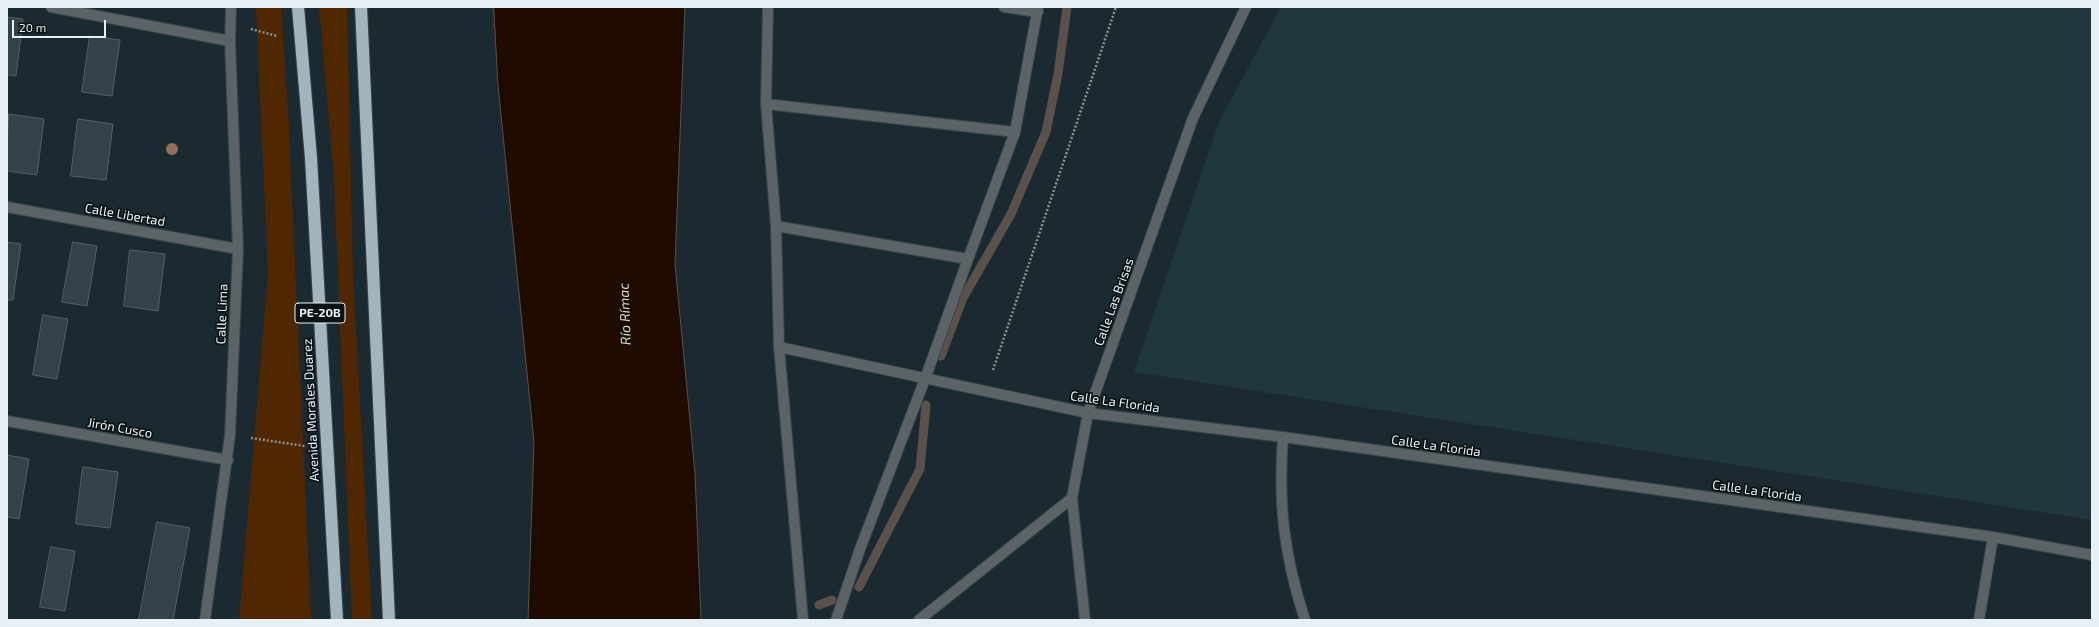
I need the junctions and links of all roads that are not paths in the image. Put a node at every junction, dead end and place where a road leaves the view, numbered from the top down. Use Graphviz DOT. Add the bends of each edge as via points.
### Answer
graph roads {
  1 [pos="51,7"];
  2 [pos="231,7"];
  3 [pos="298,7"];
  4 [pos="362,7"];
  5 [pos="768,7"];
  6 [pos="1004,7"];
  7 [pos="1246,7"];
  8 [pos="1038,9"];
  9 [pos="230,41"];
  10 [pos="766,104"];
  11 [pos="1015,132"];
  12 [pos="7,207"];
  13 [pos="776,226"];
  14 [pos="238,249"];
  15 [pos="968,259"];
  16 [pos="779,347"];
  17 [pos="925,380"];
  18 [pos="1088,413"];
  19 [pos="7,421"];
  20 [pos="1283,437"];
  21 [pos="228,460"];
  22 [pos="1072,498"];
  23 [pos="1993,537"];
  24 [pos="2092,555"];
  25 [pos="1084,619"];
  26 [pos="205,620"];
  27 [pos="336,620"];
  28 [pos="389,620"];
  29 [pos="803,620"];
  30 [pos="836,620"];
  31 [pos="919,620"];
  32 [pos="1305,620"];
  33 [pos="1979,620"];
  1 -- 9 [label="street"];
  2 -- 9 [label="street, Calle Lima"];
  3 -- 27 [label="highway, Avenida Morales Duarez / PE-20B" via="311,158"];
  4 -- 28 [label="highway"];
  5 -- 10 [label="street"];
  6 -- 8 [label="street"];
  7 -- 18 [label="street, Calle Las Brisas" via="1193,118"];
  8 -- 11 [label="street"];
  9 -- 14 [label="street, Calle Lima"];
  10 -- 11 [label="street"];
  10 -- 13 [label="street"];
  11 -- 15 [label="street"];
  12 -- 14 [label="street, Calle Libertad"];
  13 -- 15 [label="street"];
  13 -- 16 [label="street"];
  14 -- 21 [label="street, Calle Lima"];
  15 -- 17 [label="street"];
  16 -- 17 [label="street, Calle La Florida"];
  16 -- 29 [label="street"];
  17 -- 18 [label="street, Calle La Florida"];
  17 -- 30 [label="street" via="860,549"];
  18 -- 20 [label="street, Calle La Florida"];
  18 -- 22 [label="street, Calle Las Brisas"];
  19 -- 21 [label="street, Jirón Cusco"];
  20 -- 23 [label="street, Calle La Florida"];
  20 -- 32 [label="street" via="1281,510 1288,555"];
  21 -- 26 [label="street, Calle Lima"];
  22 -- 25 [label="street, Calle Las Brisas"];
  22 -- 31 [label="street"];
  23 -- 24 [label="street, Calle La Florida"];
  23 -- 33 [label="street"];
}
